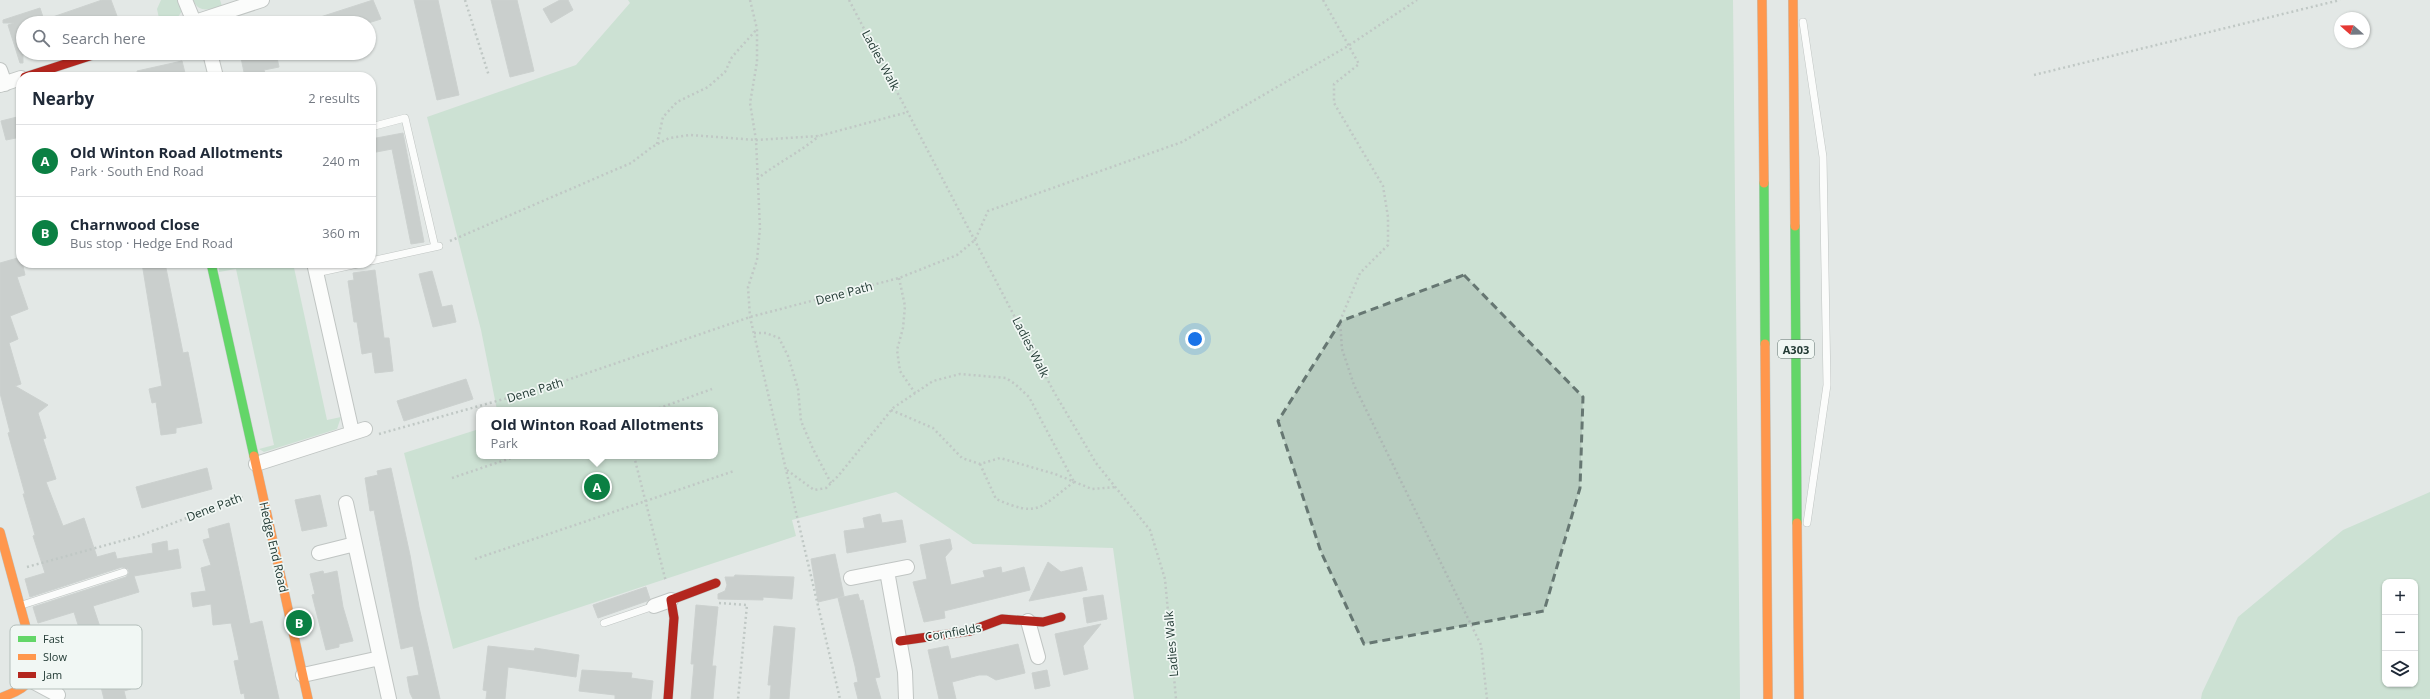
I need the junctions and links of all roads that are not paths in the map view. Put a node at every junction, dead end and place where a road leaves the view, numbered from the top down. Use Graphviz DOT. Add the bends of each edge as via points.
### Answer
graph roads {
  1 [pos="185,0"];
  2 [pos="262,0"];
  3 [pos="1758,0"];
  4 [pos="1762,0"];
  5 [pos="1793,0"];
  6 [pos="1800,0"];
  7 [pos="194,16"];
  8 [pos="215,16"];
  9 [pos="1762,28"];
  10 [pos="77,60"];
  11 [pos="212,60"];
  12 [pos="0,70"];
  13 [pos="40,72"];
  14 [pos="215,72"];
  15 [pos="16,80"];
  16 [pos="2,84"];
  17 [pos="376,126"];
  18 [pos="376,260"];
  19 [pos="211,268"];
  20 [pos="315,268"];
  21 [pos="257,470"];
  22 [pos="346,503"];
  23 [pos="0,532"];
  24 [pos="355,544"];
  25 [pos="320,553"];
  26 [pos="907,567"];
  27 [pos="887,571"];
  28 [pos="124,572"];
  29 [pos="851,578"];
  30 [pos="716,582"];
  31 [pos="1797,593"];
  32 [pos="670,600"];
  33 [pos="20,606"];
  34 [pos="654,606"];
  35 [pos="1061,617"];
  36 [pos="1028,621"];
  37 [pos="604,623"];
  38 [pos="25,625"];
  39 [pos="900,641"];
  40 [pos="1038,657"];
  41 [pos="380,658"];
  42 [pos="302,675"];
  43 [pos="23,689"];
  44 [pos="47,689"];
  45 [pos="58,695"];
  46 [pos="0,698"];
  47 [pos="308,699"];
  48 [pos="388,699"];
  49 [pos="668,699"];
  50 [pos="906,699"];
  51 [pos="1768,699"];
  52 [pos="1799,699"];
  1 -- 7 [label="street"];
  2 -- 8 [label="street"];
  3 -- 9 [label="lane"];
  4 -- 9 [label="main road, A303"];
  5 -- 31 [label="main road, A303"];
  6 -- 31 [label="lane" via="1823,157 1827,384"];
  9 -- 51 [label="main road, A303"];
  10 -- 13 [label="main road"];
  11 -- 14 [label="street"];
  12 -- 16 [label="street"];
  15 -- 16 [label="street"];
  17 -- 18 [label="lane" via="405,118 437,246"];
  19 -- 21 [label="main road, Hedge End Road"];
  20 -- 21 [label="street" via="364,432"];
  21 -- 42 [label="main road, Hedge End Road"];
  22 -- 24 [label="street"];
  23 -- 33 [label="main road" via="8,575"];
  24 -- 25 [label="street"];
  24 -- 41 [label="street"];
  26 -- 27 [label="street"];
  27 -- 29 [label="street"];
  27 -- 39 [label="street"];
  28 -- 33 [label="lane"];
  30 -- 32 [label="main road"];
  31 -- 52 [label="main road, A303"];
  32 -- 34 [label="street"];
  32 -- 49 [label="main road" via="674,618"];
  33 -- 38 [label="main road"];
  34 -- 37 [label="lane"];
  35 -- 36 [label="main road, Cornfields" via="1043,622"];
  36 -- 39 [label="main road, Cornfields" via="1002,620 970,631"];
  36 -- 40 [label="street"];
  39 -- 50 [label="street"];
  41 -- 42 [label="street"];
  41 -- 48 [label="street"];
  42 -- 47 [label="main road, Hedge End Road"];
  43 -- 46 [label="main road"];
  44 -- 45 [label="street"];
}
